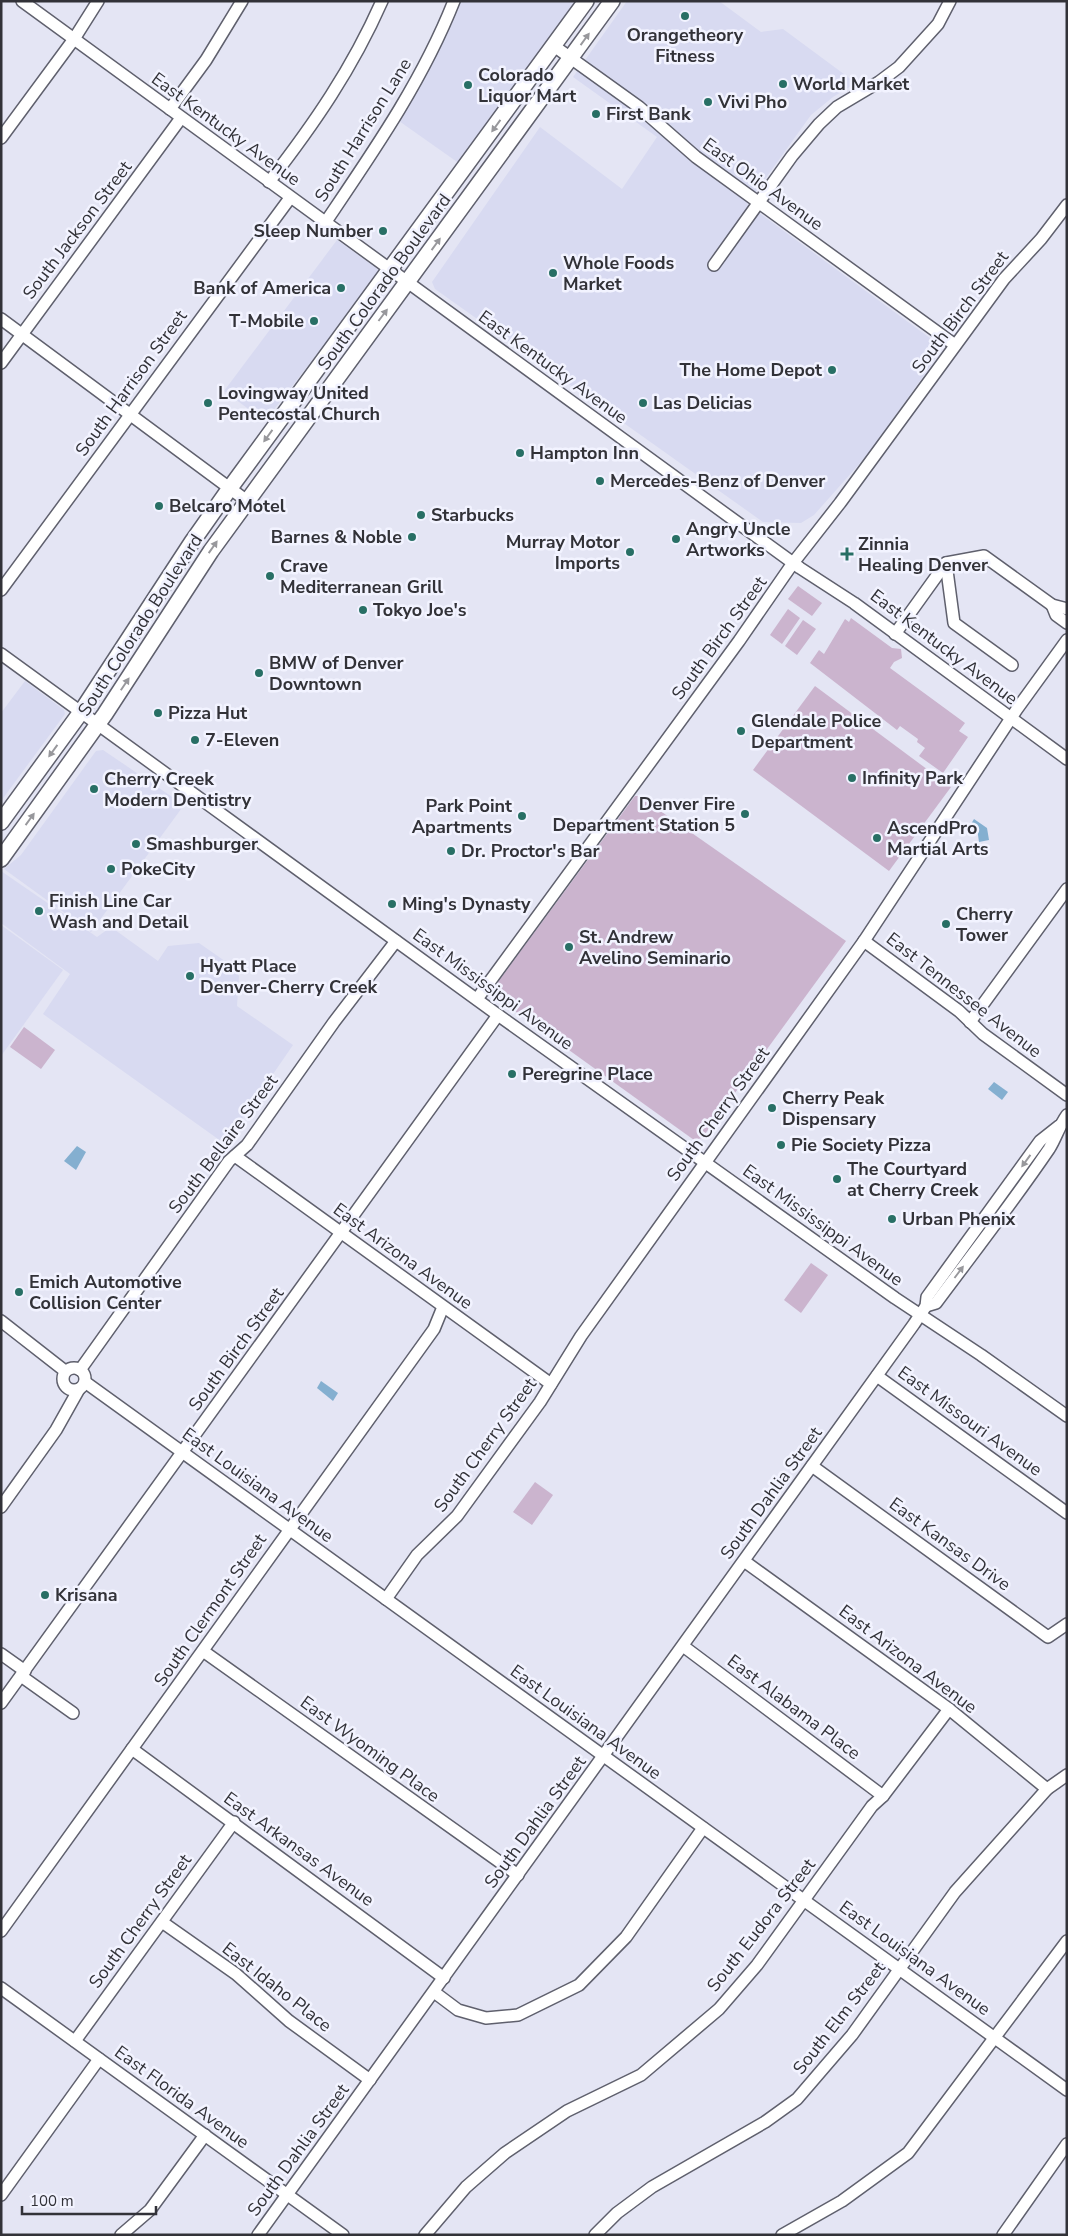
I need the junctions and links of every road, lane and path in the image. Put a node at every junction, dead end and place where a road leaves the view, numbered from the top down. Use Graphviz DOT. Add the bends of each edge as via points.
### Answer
graph roads {
  1 [pos="22,1"];
  2 [pos="98,1"];
  3 [pos="242,1"];
  4 [pos="382,1"];
  5 [pos="454,1"];
  6 [pos="586,1"];
  7 [pos="612,1"];
  8 [pos="950,1"];
  9 [pos="74,39"];
  10 [pos="554,46"];
  11 [pos="571,58"];
  12 [pos="170,109"];
  13 [pos="181,118"];
  14 [pos="1,138"];
  15 [pos="269,182"];
  16 [pos="290,198"];
  17 [pos="759,202"];
  18 [pos="1067,205"];
  19 [pos="325,223"];
  20 [pos="714,265"];
  21 [pos="390,270"];
  22 [pos="407,283"];
  23 [pos="1,319"];
  24 [pos="22,333"];
  25 [pos="956,345"];
  26 [pos="1,362"];
  27 [pos="129,413"];
  28 [pos="230,488"];
  29 [pos="247,501"];
  30 [pos="793,563"];
  31 [pos="946,563"];
  32 [pos="1,590"];
  33 [pos="1052,605"];
  34 [pos="1067,608"];
  35 [pos="1067,623"];
  36 [pos="895,634"];
  37 [pos="1067,640"];
  38 [pos="1,654"];
  39 [pos="1012,665"];
  40 [pos="81,712"];
  41 [pos="1011,719"];
  42 [pos="98,724"];
  43 [pos="1067,759"];
  44 [pos="1,822"];
  45 [pos="1,858"];
  46 [pos="1067,890"];
  47 [pos="396,941"];
  48 [pos="864,941"];
  49 [pos="477,999"];
  50 [pos="498,1015"];
  51 [pos="970,1022"];
  52 [pos="1067,1095"];
  53 [pos="1067,1115"];
  54 [pos="235,1156"];
  55 [pos="705,1162"];
  56 [pos="341,1233"];
  57 [pos="442,1307"];
  58 [pos="923,1311"];
  59 [pos="1,1321"];
  60 [pos="80,1370"];
  61 [pos="65,1371"];
  62 [pos="876,1376"];
  63 [pos="551,1384"];
  64 [pos="77,1386"];
  65 [pos="1067,1416"];
  66 [pos="183,1452"];
  67 [pos="812,1466"];
  68 [pos="1,1507"];
  69 [pos="1067,1513"];
  70 [pos="289,1529"];
  71 [pos="744,1561"];
  72 [pos="386,1599"];
  73 [pos="1067,1624"];
  74 [pos="683,1646"];
  75 [pos="203,1651"];
  76 [pos="1,1654"];
  77 [pos="23,1673"];
  78 [pos="1,1703"];
  79 [pos="949,1709"];
  80 [pos="73,1713"];
  81 [pos="132,1749"];
  82 [pos="604,1756"];
  83 [pos="1067,1775"];
  84 [pos="1047,1789"];
  85 [pos="883,1796"];
  86 [pos="234,1822"];
  87 [pos="703,1828"];
  88 [pos="518,1875"];
  89 [pos="804,1900"];
  90 [pos="162,1922"];
  91 [pos="1,1931"];
  92 [pos="1067,1941"];
  93 [pos="900,1969"];
  94 [pos="444,1978"];
  95 [pos="1,1988"];
  96 [pos="434,1992"];
  97 [pos="995,2038"];
  98 [pos="75,2041"];
  99 [pos="99,2059"];
  100 [pos="370,2080"];
  101 [pos="1067,2090"];
  102 [pos="205,2135"];
  103 [pos="1067,2144"];
  104 [pos="287,2194"];
  105 [pos="1,2195"];
  106 [pos="121,2235"];
  107 [pos="258,2235"];
  108 [pos="343,2235"];
  109 [pos="425,2235"];
  110 [pos="595,2235"];
  111 [pos="782,2235"];
  112 [pos="1002,2235"];
  1 -- 9 [label="street, East Kentucky Avenue"];
  2 -- 9 [label="street"];
  3 -- 12 [label="street" via="206,60"];
  4 -- 15 [label="street" via="358,53 317,120"];
  5 -- 19 [label="street, South Harrison Lane" via="412,89 384,137"];
  6 -- 10 [label="main road, South Colorado Boulevard"];
  11 -- 7 [label="main road, South Colorado Boulevard, one-way"];
  8 -- 17 [label="street" via="938,24 899,67 837,107 819,124"];
  9 -- 12 [label="street, East Kentucky Avenue"];
  9 -- 14 [label="street"];
  10 -- 11 [label="street, East Ohio Avenue"];
  10 -- 21 [label="main road, South Colorado Boulevard, one-way"];
  11 -- 17 [label="street, East Ohio Avenue" via="639,107 687,151"];
  22 -- 11 [label="main road, South Colorado Boulevard, one-way"];
  12 -- 13 [label="street, East Kentucky Avenue"];
  13 -- 15 [label="street, East Kentucky Avenue"];
  13 -- 24 [label="street, South Jackson Street"];
  15 -- 16 [label="street, East Kentucky Avenue"];
  16 -- 19 [label="street, East Kentucky Avenue"];
  16 -- 27 [label="street, South Harrison Street"];
  17 -- 20 [label="street"];
  17 -- 25 [label="street, East Ohio Avenue"];
  18 -- 25 [label="street, South Birch Street" via="1004,279"];
  19 -- 21 [label="street, East Kentucky Avenue"];
  21 -- 22 [label="street, East Kentucky Avenue"];
  21 -- 28 [label="main road, South Colorado Boulevard, one-way"];
  29 -- 22 [label="main road, South Colorado Boulevard, one-way"];
  22 -- 30 [label="street, East Kentucky Avenue"];
  23 -- 24 [label="street"];
  24 -- 26 [label="street, South Jackson Street"];
  24 -- 27 [label="street"];
  25 -- 30 [label="street, South Birch Street"];
  27 -- 28 [label="street"];
  27 -- 32 [label="street, South Harrison Street"];
  28 -- 29 [label="street"];
  28 -- 40 [label="main road, South Colorado Boulevard"];
  42 -- 29 [label="main road, South Colorado Boulevard, one-way"];
  30 -- 36 [label="street, East Kentucky Avenue"];
  30 -- 49 [label="street, South Birch Street"];
  31 -- 33 [label="street" via="984,556"];
  31 -- 36 [label="street"];
  31 -- 39 [label="street" via="954,623"];
  33 -- 34 [label="street"];
  33 -- 35 [label="street" via="1056,615"];
  36 -- 41 [label="street, East Kentucky Avenue"];
  37 -- 41 [label="street, South Cherry Street"];
  38 -- 40 [label="street, East Mississippi Avenue"];
  40 -- 42 [label="street, East Mississippi Avenue"];
  40 -- 44 [label="main road, South Colorado Boulevard, one-way"];
  41 -- 43 [label="street, East Kentucky Avenue"];
  41 -- 48 [label="street, South Cherry Street"];
  45 -- 42 [label="main road, South Colorado Boulevard, one-way"];
  42 -- 47 [label="street, East Mississippi Avenue"];
  46 -- 51 [label="street"];
  47 -- 49 [label="street, East Mississippi Avenue"];
  47 -- 54 [label="street, South Bellaire Street" via="247,1145"];
  48 -- 51 [label="street, East Tennessee Avenue"];
  48 -- 55 [label="street, South Cherry Street"];
  49 -- 50 [label="street, East Mississippi Avenue"];
  50 -- 55 [label="street, East Mississippi Avenue"];
  50 -- 56 [label="street, South Birch Street"];
  51 -- 52 [label="street, East Tennessee Avenue"];
  53 -- 58 [label="street, South Dahlia Street" via="1049,1148 984,1238 936,1303"];
  54 -- 56 [label="street, East Arizona Avenue"];
  54 -- 60 [label="street, South Bellaire Street"];
  55 -- 58 [label="street, East Mississippi Avenue"];
  55 -- 63 [label="street, South Cherry Street"];
  56 -- 57 [label="street, East Arizona Avenue"];
  56 -- 66 [label="street, South Birch Street"];
  57 -- 63 [label="street, East Arizona Avenue"];
  57 -- 70 [label="street, South Clermont Street" via="434,1329"];
  58 -- 62 [label="street, South Dahlia Street"];
  58 -- 65 [label="street, East Mississippi Avenue"];
  59 -- 61 [label="street"];
  60 -- 61 [label="street" via="74,1367"];
  60 -- 64 [label="street" via="85,1376"];
  61 -- 64 [label="street" via="63,1381"];
  62 -- 67 [label="street, South Dahlia Street"];
  62 -- 69 [label="street, East Missouri Avenue"];
  63 -- 72 [label="street, South Cherry Street" via="458,1516 420,1551"];
  64 -- 66 [label="street, East Louisiana Avenue"];
  64 -- 68 [label="street" via="64,1407 65,1412 56,1430"];
  66 -- 70 [label="street, East Louisiana Avenue"];
  66 -- 77 [label="street, South Birch Street"];
  67 -- 71 [label="street, South Dahlia Street"];
  67 -- 73 [label="street, East Kansas Drive" via="1048,1637"];
  70 -- 72 [label="street, East Louisiana Avenue"];
  70 -- 75 [label="street, South Clermont Street"];
  71 -- 74 [label="street, South Dahlia Street"];
  71 -- 79 [label="street, East Arizona Avenue"];
  72 -- 82 [label="street, East Louisiana Avenue"];
  74 -- 82 [label="street, South Dahlia Street"];
  74 -- 85 [label="street, East Alabama Place"];
  75 -- 81 [label="street, South Clermont Street"];
  75 -- 88 [label="street, East Wyoming Place"];
  76 -- 77 [label="street"];
  77 -- 78 [label="street, South Birch Street"];
  77 -- 80 [label="street"];
  79 -- 84 [label="street, East Arizona Avenue"];
  79 -- 85 [label="street, South Eudora Street"];
  81 -- 86 [label="street, East Arkansas Avenue"];
  81 -- 91 [label="street, South Clermont Street"];
  82 -- 87 [label="street, East Louisiana Avenue"];
  82 -- 88 [label="street, South Dahlia Street"];
  83 -- 84 [label="street, South Elm Street"];
  84 -- 93 [label="street, South Elm Street" via="955,1892"];
  85 -- 89 [label="street, South Eudora Street" via="872,1806"];
  86 -- 90 [label="street, South Cherry Street"];
  86 -- 94 [label="street, East Arkansas Avenue"];
  87 -- 89 [label="street, East Louisiana Avenue"];
  87 -- 96 [label="street" via="626,1937 579,1985 518,2015 486,2018 458,2010"];
  88 -- 94 [label="street, South Dahlia Street"];
  89 -- 93 [label="street, East Louisiana Avenue"];
  89 -- 109 [label="street, South Eudora Street" via="757,1965 719,2009 641,2075 567,2111 519,2142 466,2187"];
  90 -- 98 [label="street, South Cherry Street"];
  90 -- 100 [label="street, East Idaho Place" via="236,1974 288,2021"];
  92 -- 97 [label="street"];
  93 -- 97 [label="street, East Louisiana Avenue"];
  93 -- 110 [label="street, South Elm Street" via="852,2035 797,2099 765,2122 652,2187 617,2213"];
  94 -- 96 [label="street, South Dahlia Street"];
  95 -- 98 [label="street, East Florida Avenue"];
  96 -- 100 [label="street, South Dahlia Street"];
  97 -- 101 [label="street, East Louisiana Avenue"];
  97 -- 111 [label="street" via="908,2153 842,2201"];
  98 -- 99 [label="street, East Florida Avenue"];
  99 -- 102 [label="street, East Florida Avenue"];
  99 -- 105 [label="street"];
  100 -- 104 [label="street, South Dahlia Street"];
  102 -- 104 [label="street, East Florida Avenue"];
  102 -- 106 [label="street" via="150,2210"];
  103 -- 112 [label="street"];
  104 -- 107 [label="street, South Dahlia Street"];
  104 -- 108 [label="street, East Florida Avenue"];
}
